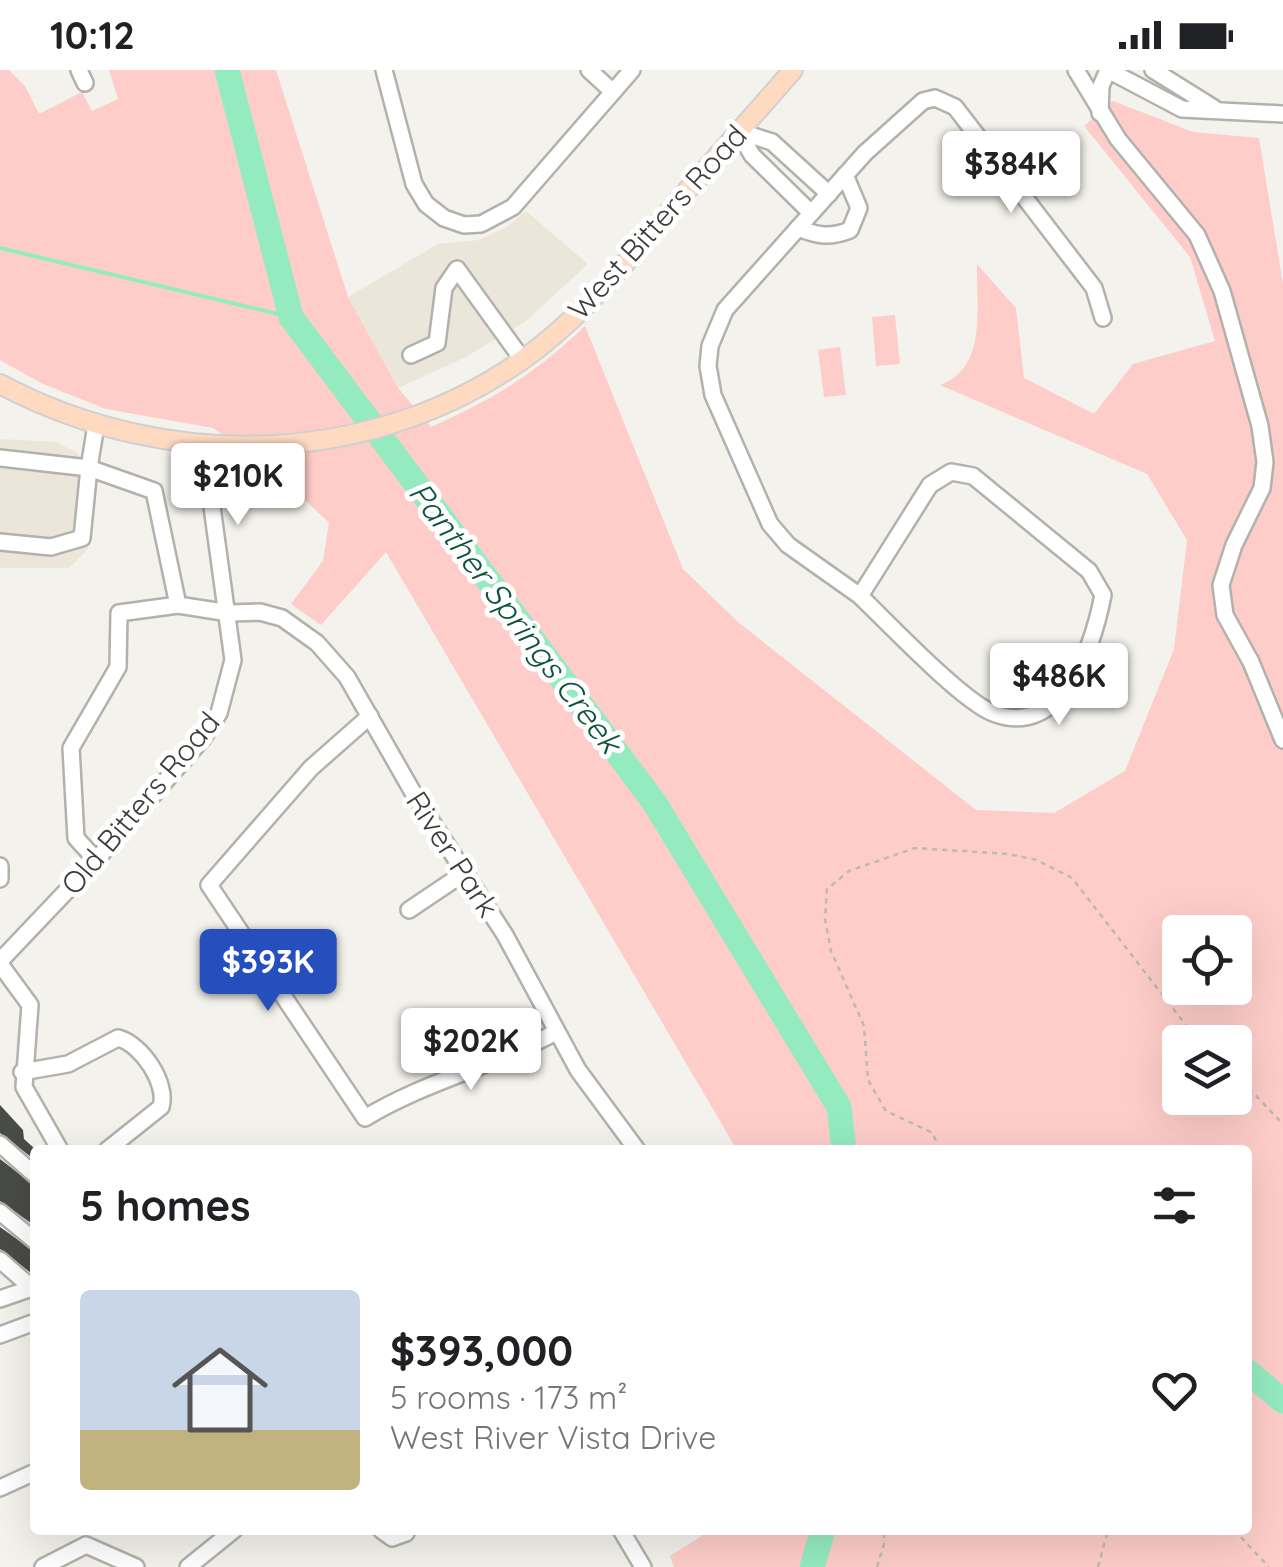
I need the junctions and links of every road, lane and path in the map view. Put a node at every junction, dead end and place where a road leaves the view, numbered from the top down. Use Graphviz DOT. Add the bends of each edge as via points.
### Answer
graph roads {
  1 [pos="384,70"];
  2 [pos="589,70"];
  3 [pos="632,70"];
  4 [pos="793,70"];
  5 [pos="1076,70"];
  6 [pos="1108,70"];
  7 [pos="1155,71"];
  8 [pos="613,92"];
  9 [pos="1145,92"];
  10 [pos="1214,108"];
  11 [pos="1100,113"];
  12 [pos="1283,114"];
  13 [pos="738,132"];
  14 [pos="845,175"];
  15 [pos="829,194"];
  16 [pos="811,214"];
  17 [pos="798,228"];
  18 [pos="1103,318"];
  19 [pos="411,355"];
  20 [pos="522,359"];
  21 [pos="0,384"];
  22 [pos="96,425"];
  23 [pos="209,446"];
  24 [pos="0,458"];
  25 [pos="89,468"];
  26 [pos="0,542"];
  27 [pos="860,596"];
  28 [pos="178,605"];
  29 [pos="229,614"];
  30 [pos="370,716"];
  31 [pos="1283,740"];
  32 [pos="96,860"];
  33 [pos="0,866"];
  34 [pos="464,873"];
  35 [pos="0,878"];
  36 [pos="409,910"];
  37 [pos="0,963"];
  38 [pos="1186,1025"];
  39 [pos="556,1032"];
  40 [pos="22,1072"];
  41 [pos="1252,1092"];
  42 [pos="1283,1124"];
  43 [pos="0,1144"];
  44 [pos="57,1145"];
  45 [pos="113,1145"];
  46 [pos="633,1145"];
  47 [pos="938,1145"];
  48 [pos="30,1171"];
  49 [pos="0,1212"];
  50 [pos="30,1237"];
  51 [pos="0,1260"];
  52 [pos="30,1285"];
  53 [pos="30,1288"];
  54 [pos="0,1299"];
  55 [pos="30,1324"];
  56 [pos="0,1335"];
  57 [pos="30,1474"];
  58 [pos="0,1488"];
  59 [pos="228,1535"];
  60 [pos="624,1535"];
  61 [pos="884,1535"];
  62 [pos="1107,1535"];
  63 [pos="1239,1535"];
  64 [pos="43,1567"];
  65 [pos="136,1567"];
  66 [pos="188,1567"];
  67 [pos="642,1567"];
  68 [pos="877,1567"];
  69 [pos="1098,1567"];
  70 [pos="1269,1567"];
  1 -- 8 [label="street" via="414,184 426,204 464,225 513,207"];
  2 -- 8 [label="street"];
  3 -- 8 [label="street"];
  4 -- 13 [label="main road, West Bitters Road"];
  5 -- 11 [label="street"];
  6 -- 9 [label="street"];
  6 -- 11 [label="street"];
  7 -- 9 [label="street"];
  7 -- 10 [label="street"];
  9 -- 10 [label="street" via="1182,109"];
  10 -- 12 [label="street"];
  11 -- 31 [label="street" via="1196,236 1227,308 1265,462 1262,488 1234,545 1223,600"];
  13 -- 15 [label="street" via="772,142"];
  13 -- 16 [label="street"];
  13 -- 20 [label="main road, West Bitters Road" via="600,292"];
  14 -- 15 [label="street"];
  14 -- 17 [label="street" via="859,208 850,230 818,236"];
  14 -- 18 [label="street" via="924,101 955,106 1094,288"];
  15 -- 16 [label="street"];
  16 -- 17 [label="street"];
  17 -- 27 [label="street" via="726,310 710,346 708,376 770,524 788,545"];
  19 -- 20 [label="street" via="437,343 444,288 457,269"];
  20 -- 23 [label="main road, West Bitters Road" via="428,410 349,436"];
  21 -- 22 [label="main road, West Bitters Road"];
  22 -- 23 [label="main road, West Bitters Road"];
  22 -- 25 [label="street"];
  23 -- 29 [label="street, Old Bitters Road"];
  24 -- 25 [label="street"];
  25 -- 26 [label="street" via="82,538 51,547"];
  25 -- 28 [label="street" via="154,491"];
  27 -- 27 [label="street" via="974,702 1010,718 1047,709 1074,684 1103,595 1089,571 973,476 951,472 930,485"];
  28 -- 29 [label="street, River Park"];
  28 -- 32 [label="street, River Park" via="119,613 118,667 71,748 76,838"];
  29 -- 30 [label="street, River Park" via="282,618 317,643"];
  29 -- 32 [label="street, Old Bitters Road" via="232,660 220,713"];
  30 -- 34 [label="street, River Park"];
  30 -- 39 [label="street" via="310,768 209,885 365,1118 417,1089 516,1054"];
  32 -- 37 [label="street, Old Bitters Road"];
  33 -- 35 [label="street"];
  34 -- 36 [label="street"];
  34 -- 39 [label="street, River Park"];
  37 -- 40 [label="street, Old Bitters Road" via="30,1005"];
  38 -- 47 [label="path" via="1072,878 1037,860 915,848 849,871 827,889 825,919 831,951 864,1026 868,1080 886,1110 933,1132"];
  39 -- 46 [label="street, River Park"];
  40 -- 44 [label="street" via="28,1100"];
  40 -- 45 [label="street" via="68,1064 118,1038 139,1050 163,1088 161,1107"];
  41 -- 42 [label="path"];
  43 -- 48 [label="street"];
  49 -- 50 [label="street"];
  51 -- 52 [label="street"];
  53 -- 54 [label="street"];
  55 -- 56 [label="street"];
  57 -- 58 [label="street"];
  59 -- 66 [label="street"];
  60 -- 67 [label="street"];
  61 -- 68 [label="path"];
  62 -- 69 [label="path"];
  63 -- 70 [label="path"];
  64 -- 65 [label="street" via="86,1544"];
}
